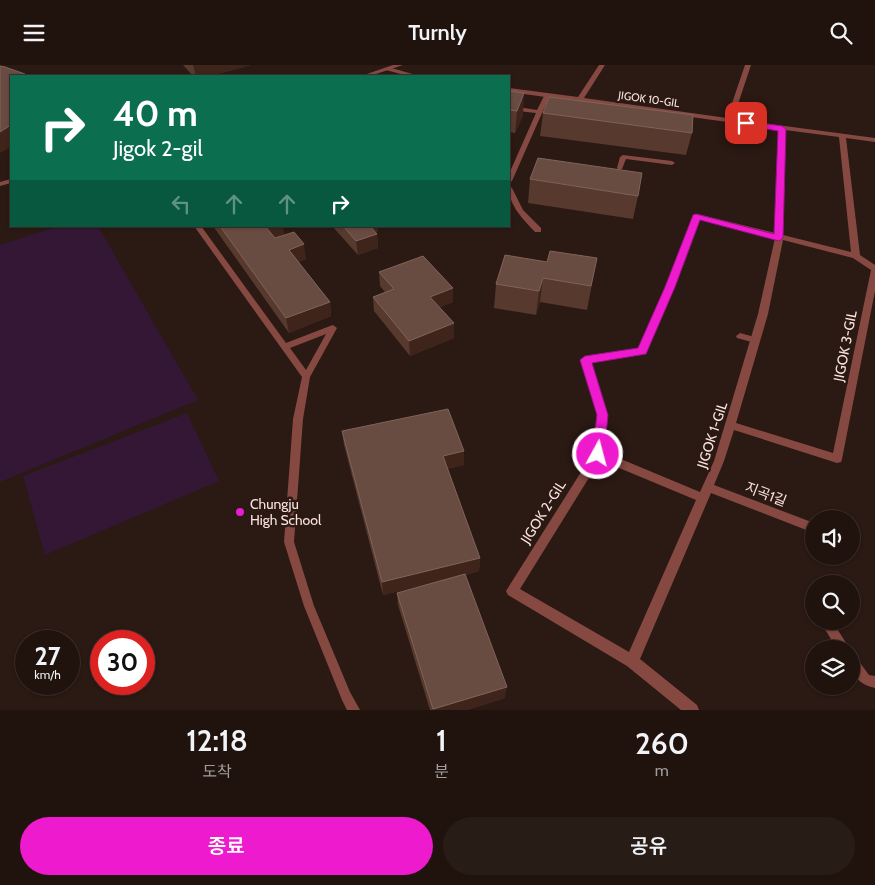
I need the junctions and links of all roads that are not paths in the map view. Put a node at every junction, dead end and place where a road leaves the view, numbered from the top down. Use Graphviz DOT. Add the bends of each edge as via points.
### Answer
graph roads {
  1 [pos="400,65"];
  2 [pos="602,65"];
  3 [pos="748,65"];
  4 [pos="388,69"];
  5 [pos="367,75"];
  6 [pos="410,75"];
  7 [pos="510,90"];
  8 [pos="547,95"];
  9 [pos="580,100"];
  10 [pos="518,109"];
  11 [pos="539,111"];
  12 [pos="729,121"];
  13 [pos="782,129"];
  14 [pos="842,136"];
  15 [pos="875,140"];
  16 [pos="672,163"];
  17 [pos="620,169"];
  18 [pos="510,179"];
  19 [pos="510,192"];
  20 [pos="198,227"];
  21 [pos="538,230"];
  22 [pos="779,238"];
  23 [pos="856,255"];
  24 [pos="740,336"];
  25 [pos="755,340"];
  26 [pos="284,347"];
  27 [pos="306,377"];
  28 [pos="731,425"];
  29 [pos="598,454"];
  30 [pos="706,492"];
  31 [pos="805,525"];
  32 [pos="632,661"];
  33 [pos="860,672"];
  34 [pos="875,682"];
  35 [pos="354,710"];
  36 [pos="692,710"];
  1 -- 4 [label="street"];
  2 -- 9 [label="street"];
  3 -- 12 [label="street"];
  4 -- 5 [label="street"];
  4 -- 6 [label="street"];
  7 -- 8 [label="street, JIGOK 10-GIL"];
  8 -- 9 [label="street, JIGOK 10-GIL"];
  8 -- 11 [label="lane"];
  9 -- 12 [label="street, JIGOK 10-GIL"];
  10 -- 11 [label="lane"];
  11 -- 18 [label="lane"];
  12 -- 13 [label="street, JIGOK 10-GIL"];
  13 -- 14 [label="street, JIGOK 10-GIL"];
  13 -- 22 [label="street, JIGOK 1-GIL"];
  14 -- 15 [label="street, JIGOK 10-GIL"];
  14 -- 23 [label="street"];
  16 -- 17 [label="lane" via="623,157"];
  19 -- 21 [label="lane" via="524,217"];
  20 -- 26 [label="lane"];
  22 -- 23 [label="street"];
  22 -- 25 [label="street, JIGOK 1-GIL"];
  22 -- 29 [label="street, JIGOK 2-GIL" via="696,217 642,351 585,360 602,415"];
  23 -- 28 [label="street, JIGOK 3-GIL" via="875,269 837,459"];
  24 -- 25 [label="lane"];
  25 -- 28 [label="street, JIGOK 1-GIL"];
  26 -- 27 [label="lane"];
  26 -- 27 [label="lane" via="333,328"];
  27 -- 35 [label="lane" via="298,419 289,541 309,606"];
  28 -- 30 [label="street, JIGOK 1-GIL"];
  29 -- 30 [label="street, 지곡1길"];
  29 -- 32 [label="street, JIGOK 2-GIL" via="512,591"];
  30 -- 31 [label="street, 지곡1길"];
  30 -- 32 [label="street, JIGOK 1-GIL"];
  32 -- 36 [label="street"];
  33 -- 34 [label="lane" via="866,680"];
}
